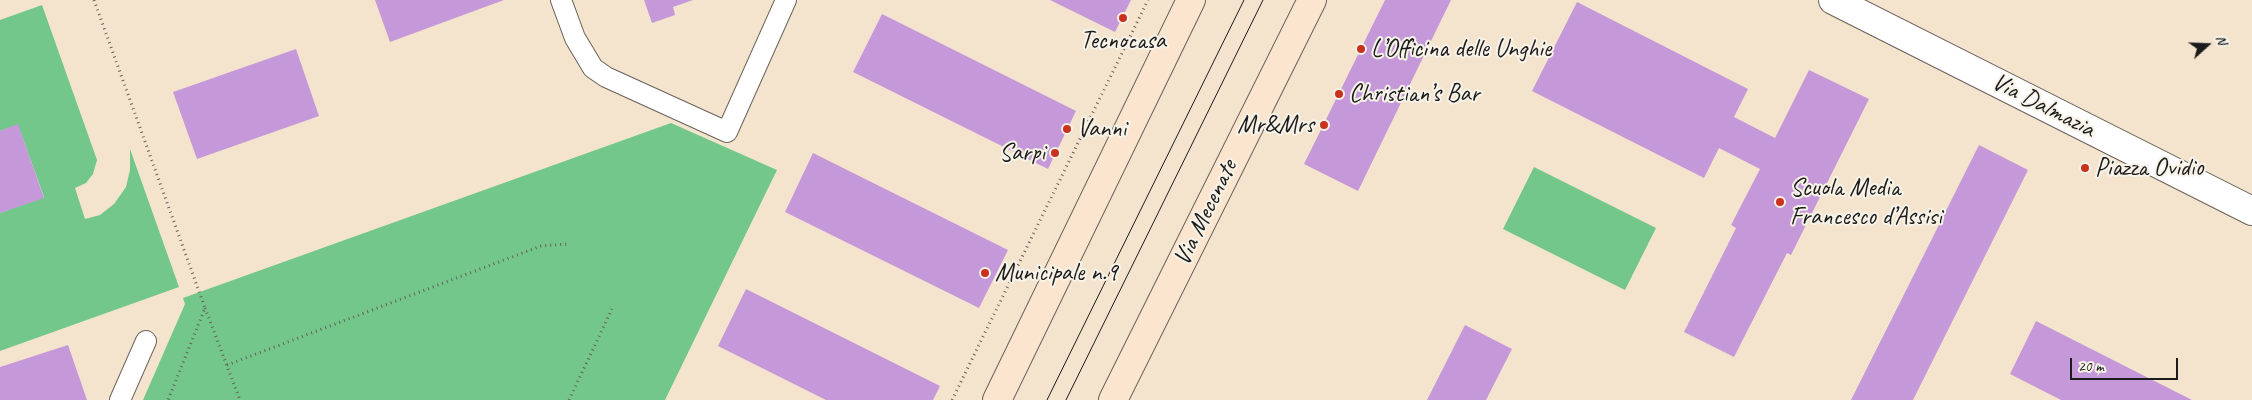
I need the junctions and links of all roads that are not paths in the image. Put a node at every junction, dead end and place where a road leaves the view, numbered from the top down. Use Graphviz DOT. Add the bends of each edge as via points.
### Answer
graph roads {
  1 [pos="561,0"];
  2 [pos="786,0"];
  3 [pos="1191,0"];
  4 [pos="1312,0"];
  5 [pos="1833,0"];
  6 [pos="2250,205"];
  7 [pos="146,341"];
  8 [pos="120,400"];
  9 [pos="997,400"];
  10 [pos="1113,400"];
  1 -- 2 [label="lane" via="575,38 593,68 606,77 727,132"];
  3 -- 9 [label="main road"];
  4 -- 10 [label="main road, Via Mecenate"];
  5 -- 6 [label="street, Via Dalmazia"];
  7 -- 8 [label="lane"];
}
